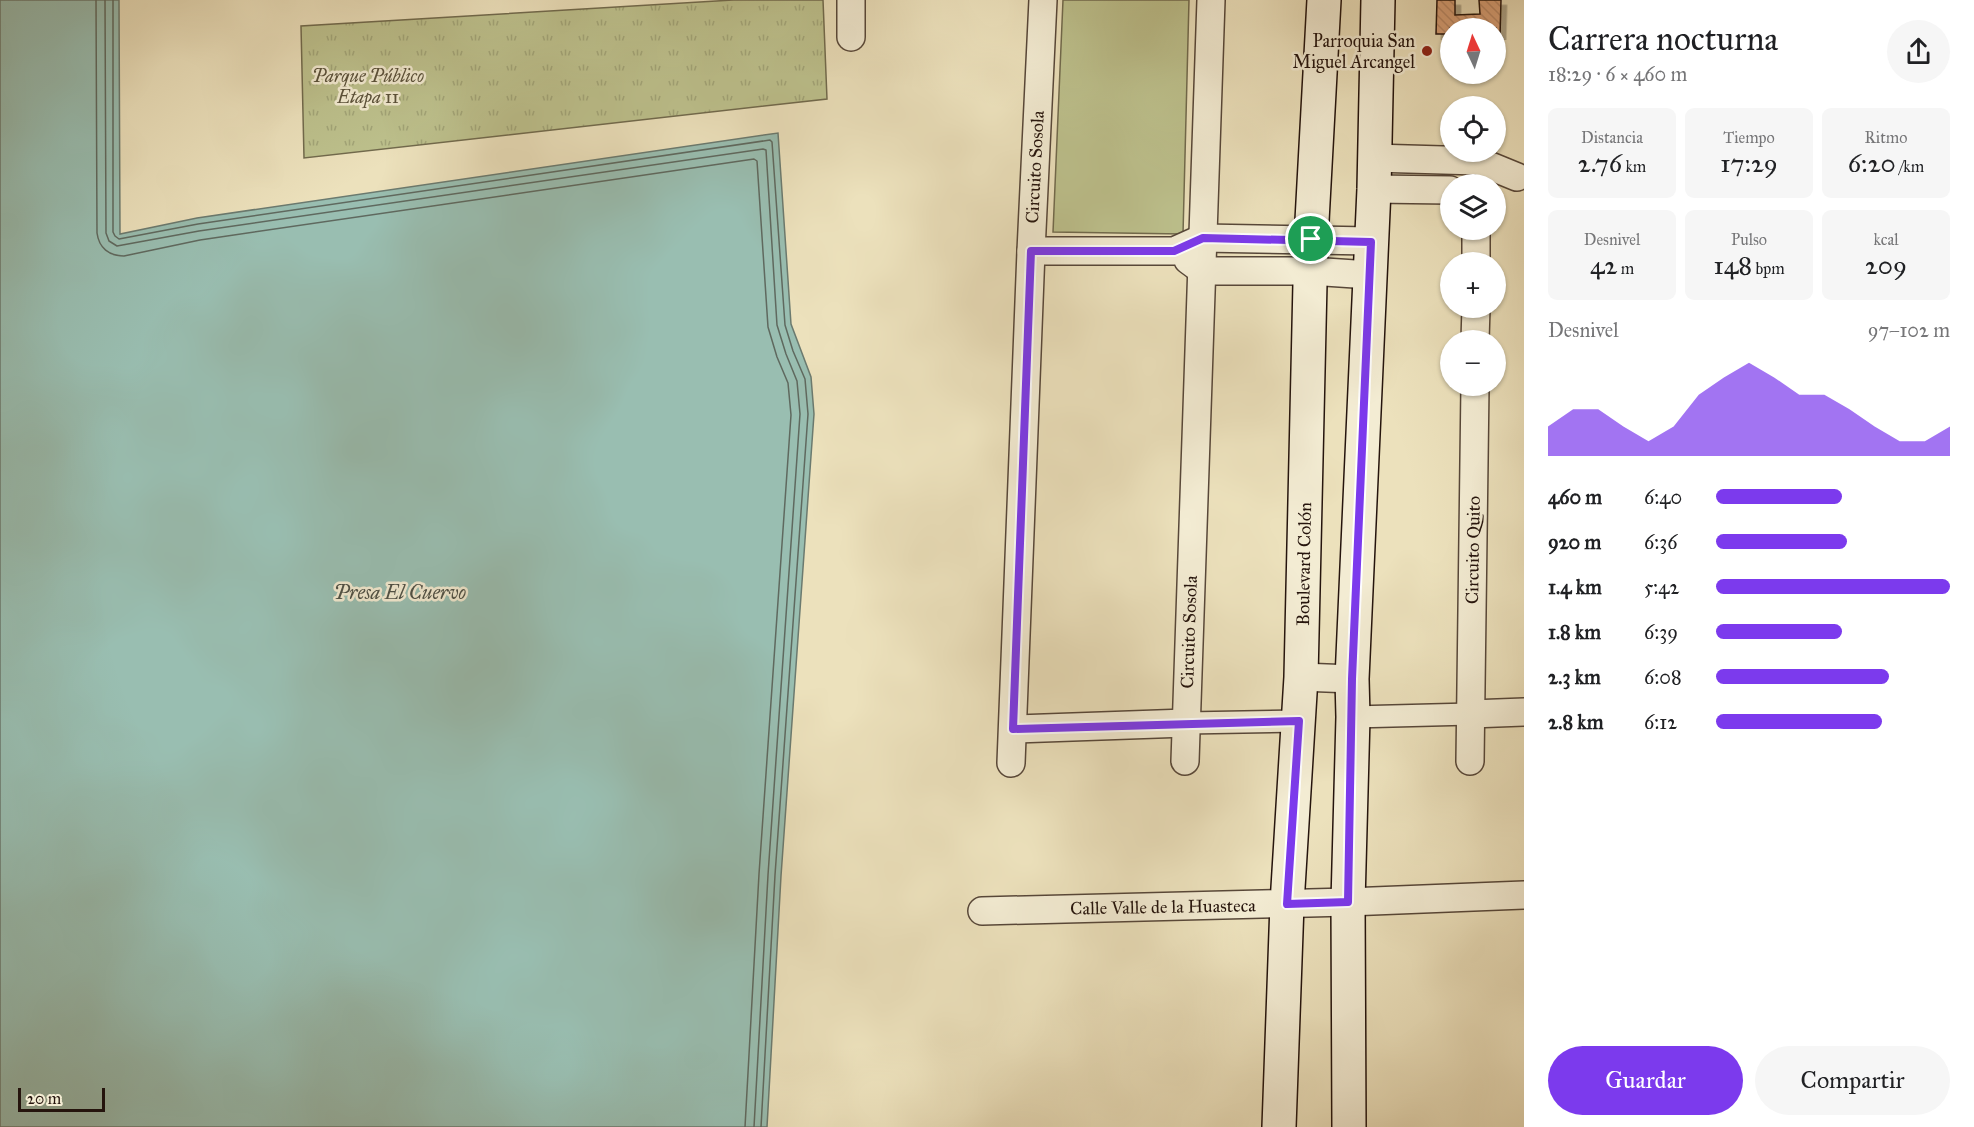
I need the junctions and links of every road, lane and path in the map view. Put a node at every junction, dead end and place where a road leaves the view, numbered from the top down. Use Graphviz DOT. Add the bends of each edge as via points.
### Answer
graph roads {
  1 [pos="851,0"];
  2 [pos="1043,0"];
  3 [pos="1211,0"];
  4 [pos="1324,0"];
  5 [pos="1378,0"];
  6 [pos="851,37"];
  7 [pos="1373,173"];
  8 [pos="1477,173"];
  9 [pos="1511,179"];
  10 [pos="1440,187"];
  11 [pos="1203,238"];
  12 [pos="1371,242"];
  13 [pos="1031,251"];
  14 [pos="1174,251"];
  15 [pos="1310,255"];
  16 [pos="1203,271"];
  17 [pos="1370,275"];
  18 [pos="1475,396"];
  19 [pos="1301,677"];
  20 [pos="1352,679"];
  21 [pos="1524,712"];
  22 [pos="1471,714"];
  23 [pos="1353,717"];
  24 [pos="1299,721"];
  25 [pos="1186,723"];
  26 [pos="1013,729"];
  27 [pos="1185,761"];
  28 [pos="1470,761"];
  29 [pos="1011,763"];
  30 [pos="1524,895"];
  31 [pos="1348,902"];
  32 [pos="1287,904"];
  33 [pos="982,911"];
  34 [pos="1279,1127"];
  35 [pos="1348,1127"];
  1 -- 6 [label="street"];
  2 -- 13 [label="street, Circuito Sosola"];
  3 -- 11 [label="street, Circuito Sosola"];
  4 -- 15 [label="main road, Boulevard Colón"];
  5 -- 7 [label="main road"];
  7 -- 8 [label="street"];
  7 -- 10 [label="street"];
  7 -- 12 [label="main road"];
  8 -- 9 [label="street"];
  11 -- 14 [label="street"];
  11 -- 15 [label="street"];
  11 -- 16 [label="street, Circuito Sosola"];
  12 -- 15 [label="street"];
  12 -- 17 [label="main road"];
  13 -- 14 [label="street"];
  13 -- 26 [label="street, Circuito Sosola"];
  14 -- 16 [label="street"];
  15 -- 16 [label="street"];
  15 -- 17 [label="street"];
  15 -- 19 [label="main road, Boulevard Colón"];
  16 -- 25 [label="street, Circuito Sosola"];
  17 -- 20 [label="main road"];
  18 -- 22 [label="street, Circuito Quito"];
  19 -- 20 [label="street"];
  19 -- 24 [label="main road, Boulevard Colón"];
  20 -- 23 [label="main road"];
  21 -- 22 [label="street"];
  22 -- 23 [label="street"];
  22 -- 28 [label="street, Circuito Quito"];
  23 -- 31 [label="main road"];
  24 -- 25 [label="street"];
  24 -- 32 [label="main road, Boulevard Colón"];
  25 -- 26 [label="street"];
  25 -- 27 [label="street, Circuito Sosola"];
  26 -- 29 [label="street, Circuito Sosola"];
  30 -- 31 [label="street, Calle Valle de la Huasteca"];
  31 -- 32 [label="street, Calle Valle de la Huasteca"];
  31 -- 35 [label="main road"];
  32 -- 33 [label="street, Calle Valle de la Huasteca"];
  32 -- 34 [label="main road, Boulevard Colón"];
}
